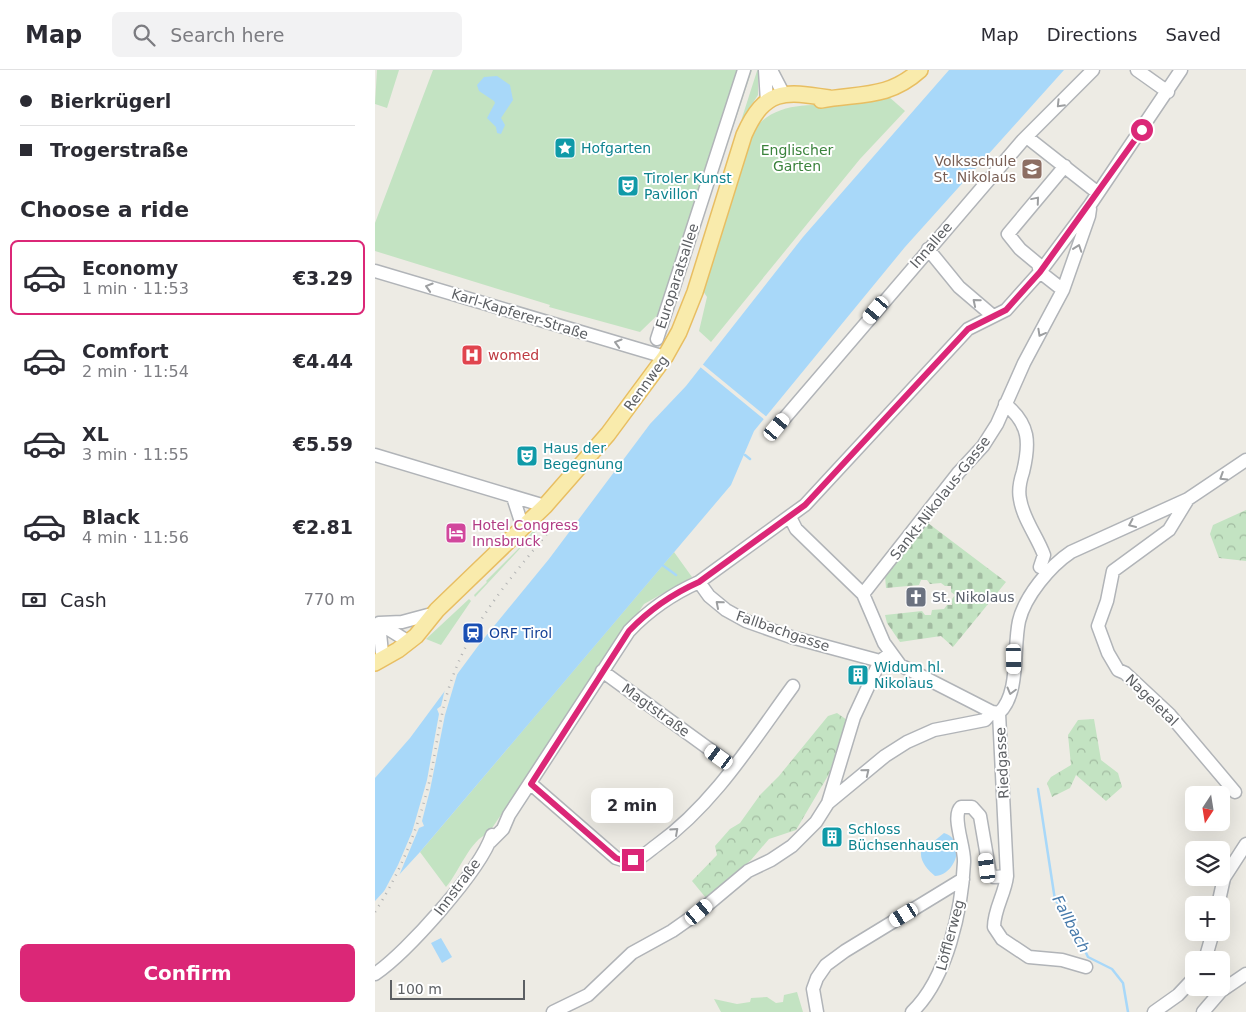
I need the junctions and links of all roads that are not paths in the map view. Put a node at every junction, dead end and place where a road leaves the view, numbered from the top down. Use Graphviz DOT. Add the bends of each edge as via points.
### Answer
graph roads {
  1 [pos="744,70"];
  2 [pos="765,70"];
  3 [pos="771,70"];
  4 [pos="920,70"];
  5 [pos="1093,70"];
  6 [pos="1137,70"];
  7 [pos="1181,70"];
  8 [pos="1168,92"];
  9 [pos="783,93"];
  10 [pos="829,98"];
  11 [pos="767,102"];
  12 [pos="1028,138"];
  13 [pos="1065,166"];
  14 [pos="1098,193"];
  15 [pos="1090,205"];
  16 [pos="928,250"];
  17 [pos="375,271"];
  18 [pos="1040,272"];
  19 [pos="1063,290"];
  20 [pos="993,316"];
  21 [pos="657,339"];
  22 [pos="665,357"];
  23 [pos="1005,404"];
  24 [pos="777,427"];
  25 [pos="375,455"];
  26 [pos="1246,460"];
  27 [pos="513,497"];
  28 [pos="1188,499"];
  29 [pos="545,506"];
  30 [pos="790,517"];
  31 [pos="523,528"];
  32 [pos="1040,567"];
  33 [pos="699,582"];
  34 [pos="863,594"];
  35 [pos="433,612"];
  36 [pos="377,623"];
  37 [pos="1098,626"];
  38 [pos="406,639"];
  39 [pos="885,657"];
  40 [pos="377,659"];
  41 [pos="602,671"];
  42 [pos="793,686"];
  43 [pos="996,712"];
  44 [pos="734,768"];
  45 [pos="531,784"];
  46 [pos="1235,792"];
  47 [pos="828,803"];
  48 [pos="1246,844"];
  49 [pos="1007,876"];
  50 [pos="963,879"];
  51 [pos="1220,896"];
  52 [pos="1086,967"];
  53 [pos="375,974"];
  54 [pos="1246,974"];
  55 [pos="1185,988"];
  56 [pos="553,1012"];
  57 [pos="817,1012"];
  58 [pos="912,1012"];
  59 [pos="1153,1012"];
  60 [pos="1203,1012"];
  1 -- 21 [label="street, Europaratsallee"];
  2 -- 11 [label="street"];
  3 -- 9 [label="street"];
  4 -- 10 [label="main road" via="874,95"];
  5 -- 12 [label="street, Innallee, one-way"];
  6 -- 8 [label="street"];
  7 -- 8 [label="street, Innstraße"];
  8 -- 14 [label="street, Innstraße"];
  9 -- 10 [label="main road"];
  9 -- 11 [label="main road, Rennweg"];
  10 -- 11 [label="main road" via="809,102"];
  11 -- 22 [label="main road, Rennweg" via="754,116 744,135 695,292"];
  12 -- 13 [label="street"];
  12 -- 16 [label="street, Innallee"];
  13 -- 14 [label="street"];
  18 -- 13 [label="street, one-way" via="1038,264 1008,234"];
  14 -- 15 [label="street, Innstraße"];
  15 -- 18 [label="street, Innstraße"];
  19 -- 15 [label="street, Sankt-Nikolaus-Gasse, one-way"];
  20 -- 16 [label="street, one-way" via="959,287"];
  16 -- 24 [label="street, Innallee"];
  22 -- 17 [label="street, Karl-Kapferer-Straße, one-way"];
  18 -- 19 [label="street"];
  18 -- 20 [label="street, Innstraße" via="1006,310"];
  19 -- 23 [label="street, Sankt-Nikolaus-Gasse, one-way"];
  20 -- 30 [label="street, Innstraße" via="968,329 857,451"];
  22 -- 29 [label="main road, Rennweg" via="608,434"];
  23 -- 32 [label="street" via="1025,427 1027,444 1019,496 1044,555"];
  23 -- 34 [label="street, Sankt-Nikolaus-Gasse" via="983,446"];
  25 -- 27 [label="street"];
  26 -- 28 [label="street, Riedgasse, one-way"];
  27 -- 29 [label="street"];
  27 -- 31 [label="street"];
  28 -- 37 [label="street, Riedgasse" via="1169,530 1113,572"];
  28 -- 43 [label="street, Riedgasse, one-way" via="1071,552 1050,567 1019,620 1013,692"];
  29 -- 31 [label="main road, Rennweg"];
  30 -- 33 [label="street, Innstraße"];
  30 -- 34 [label="street" via="796,528"];
  31 -- 35 [label="main road, Rennweg"];
  39 -- 33 [label="street, Fallbachgasse, one-way" via="791,636 746,621 709,596"];
  33 -- 41 [label="street, Innstraße" via="679,590 648,612 629,631"];
  34 -- 39 [label="street"];
  35 -- 36 [label="street" via="402,622"];
  35 -- 38 [label="main road, Rennweg"];
  36 -- 38 [label="street"];
  36 -- 40 [label="street"];
  37 -- 46 [label="street, Nageletal" via="1102,642 1118,670 1171,715"];
  38 -- 40 [label="main road, Rennweg"];
  39 -- 43 [label="street, Fallbachgasse"];
  39 -- 47 [label="street" via="854,717"];
  41 -- 44 [label="street, Magtstraße"];
  41 -- 45 [label="street, Innstraße"];
  42 -- 44 [label="street"];
  47 -- 43 [label="street, one-way" via="907,742 935,730 985,720"];
  43 -- 49 [label="street, Riedgasse"];
  45 -- 44 [label="street, one-way" via="616,858 624,861 636,860 667,838"];
  45 -- 53 [label="street, Innstraße" via="466,879 422,931"];
  47 -- 56 [label="street" via="816,822 792,846 748,871 672,931 632,953 588,994"];
  48 -- 51 [label="street" via="1224,878"];
  49 -- 50 [label="street, Löfflerweg" via="990,874 980,816 975,809 965,806 958,809 956,817 964,850"];
  49 -- 52 [label="street, Riedgasse" via="996,908 993,924 996,933 1029,957 1062,960"];
  50 -- 57 [label="street, Löfflerweg" via="826,965 813,989"];
  50 -- 58 [label="street, Löfflerweg" via="941,972 930,992"];
  54 -- 60 [label="street" via="1216,996"];
  55 -- 59 [label="street"];
}
